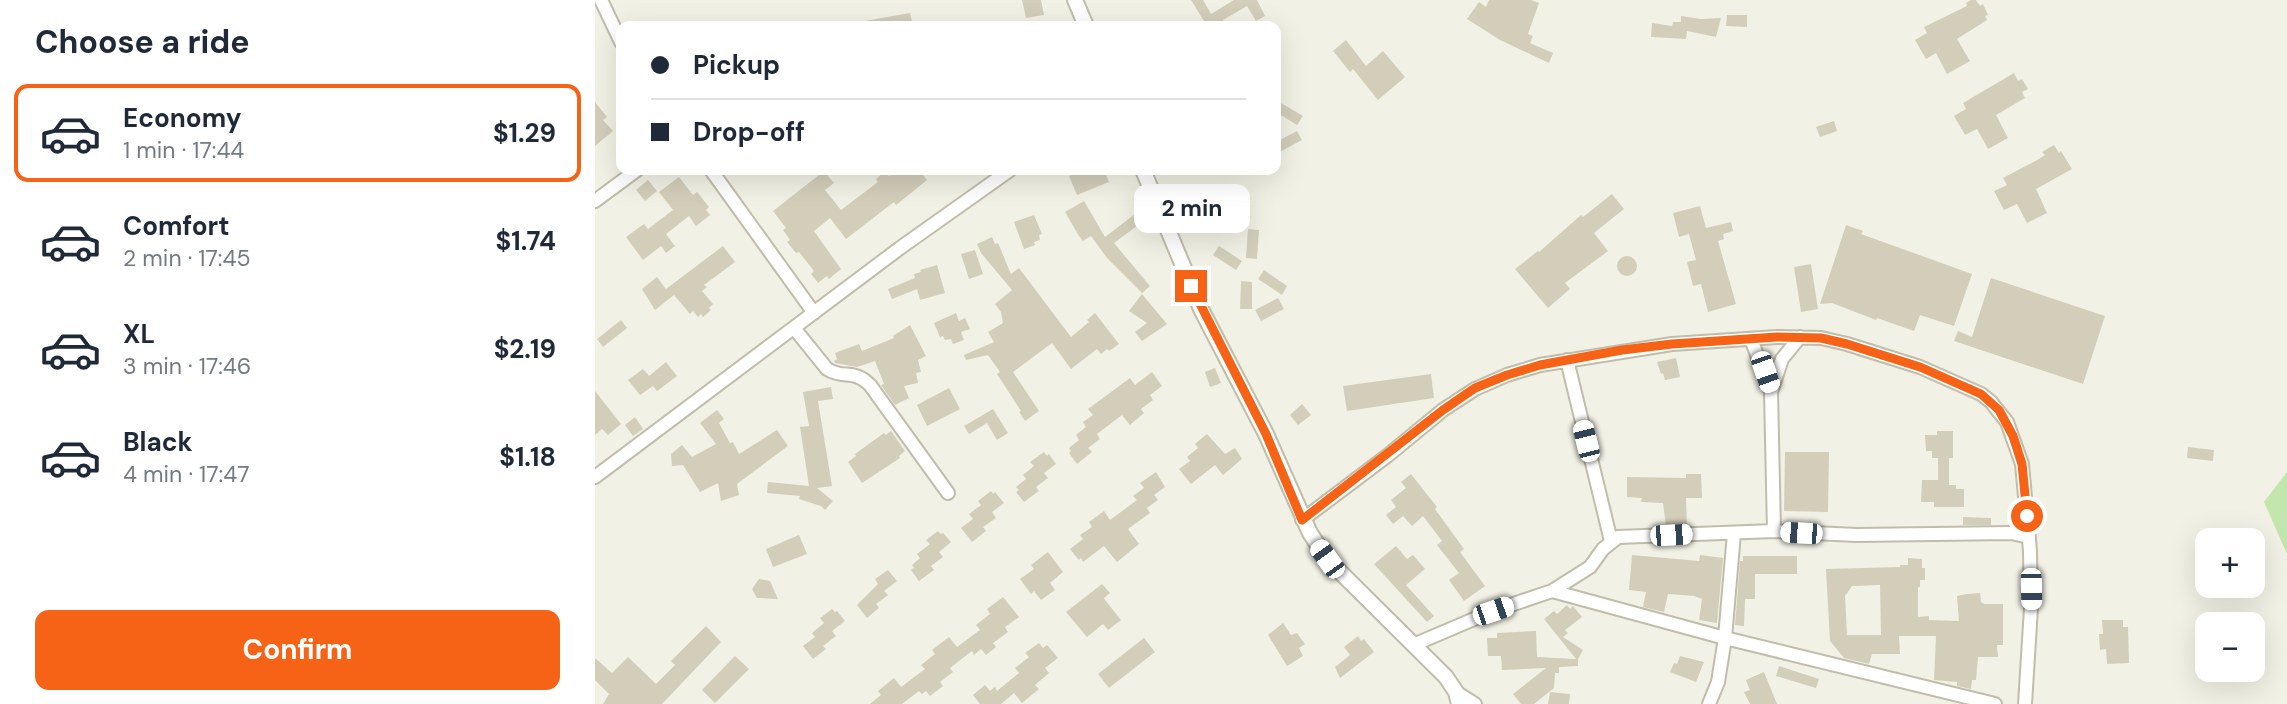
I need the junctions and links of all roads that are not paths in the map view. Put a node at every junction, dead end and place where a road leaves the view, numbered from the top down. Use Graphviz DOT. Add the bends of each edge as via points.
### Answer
graph roads {
  1 [pos="601,0"];
  2 [pos="1075,0"];
  3 [pos="1084,21"];
  4 [pos="616,32"];
  5 [pos="630,175"];
  6 [pos="715,175"];
  7 [pos="1003,175"];
  8 [pos="1145,175"];
  9 [pos="595,201"];
  10 [pos="814,313"];
  11 [pos="795,328"];
  12 [pos="1800,337"];
  13 [pos="1751,339"];
  14 [pos="1567,360"];
  15 [pos="1771,392"];
  16 [pos="595,477"];
  17 [pos="948,494"];
  18 [pos="1302,520"];
  19 [pos="1774,531"];
  20 [pos="1734,533"];
  21 [pos="2029,537"];
  22 [pos="1611,541"];
  23 [pos="1552,591"];
  24 [pos="1725,638"];
  25 [pos="1413,645"];
  26 [pos="1458,698"];
  27 [pos="1475,704"];
  28 [pos="1709,704"];
  29 [pos="1995,704"];
  30 [pos="2025,704"];
  1 -- 4 [label="street"];
  2 -- 3 [label="street"];
  5 -- 9 [label="street"];
  6 -- 10 [label="street"];
  7 -- 10 [label="street"];
  8 -- 18 [label="street" via="1201,309 1266,434"];
  10 -- 11 [label="street"];
  11 -- 16 [label="street"];
  11 -- 17 [label="street" via="827,369 834,374 856,374 870,385"];
  12 -- 13 [label="street"];
  12 -- 15 [label="street" via="1782,359"];
  12 -- 21 [label="street" via="1847,344 1920,367 1991,402 2007,422 2022,464"];
  13 -- 14 [label="street" via="1672,344"];
  13 -- 15 [label="street"];
  14 -- 18 [label="street" via="1475,388"];
  14 -- 22 [label="street"];
  15 -- 19 [label="street"];
  18 -- 25 [label="street" via="1327,559"];
  19 -- 20 [label="street"];
  19 -- 21 [label="street" via="2011,533"];
  20 -- 22 [label="street" via="1627,536"];
  20 -- 24 [label="street"];
  21 -- 30 [label="street" via="2031,608"];
  22 -- 23 [label="street" via="1590,567"];
  23 -- 24 [label="street"];
  23 -- 25 [label="street"];
  24 -- 28 [label="street" via="1718,682"];
  24 -- 29 [label="street"];
  25 -- 26 [label="street" via="1446,677"];
  26 -- 27 [label="street"];
}
